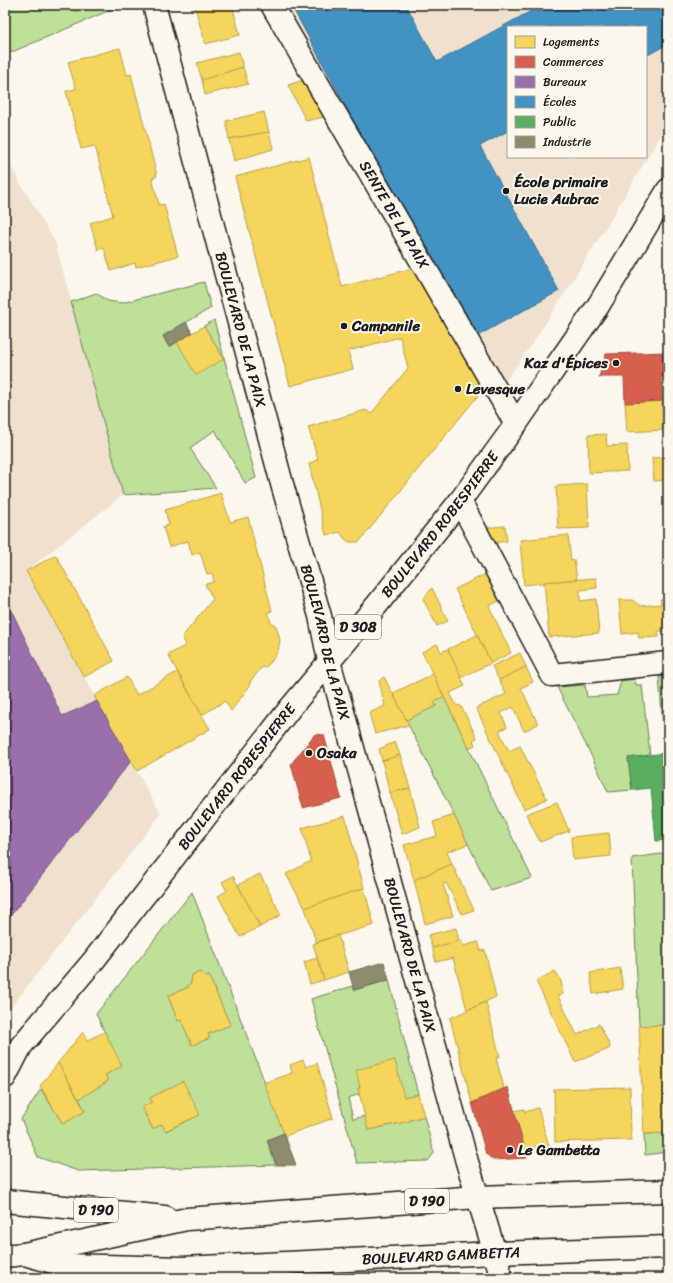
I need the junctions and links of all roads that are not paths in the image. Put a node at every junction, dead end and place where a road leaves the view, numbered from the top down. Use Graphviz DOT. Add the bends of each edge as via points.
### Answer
graph roads {
  1 [pos="154,5"];
  2 [pos="272,5"];
  3 [pos="668,190"];
  4 [pos="516,424"];
  5 [pos="460,501"];
  6 [pos="329,661"];
  7 [pos="668,663"];
  8 [pos="13,1052"];
  9 [pos="5,1077"];
  10 [pos="668,1190"];
  11 [pos="477,1197"];
  12 [pos="5,1201"];
  13 [pos="186,1219"];
  14 [pos="668,1247"];
  15 [pos="495,1253"];
  16 [pos="15,1255"];
  17 [pos="501,1278"];
  1 -- 6 [label="street, BOULEVARD DE LA PAIX" via="282,484 320,616"];
  2 -- 4 [label="street, SENTE DE LA PAIX"];
  3 -- 4 [label="street, BOULEVARD ROBESPIERRE / D 308" via="598,306"];
  4 -- 5 [label="street, BOULEVARD ROBESPIERRE / D 308"];
  5 -- 6 [label="street, BOULEVARD ROBESPIERRE / D 308"];
  5 -- 7 [label="street" via="552,675"];
  6 -- 8 [label="street, BOULEVARD ROBESPIERRE / D 308" via="94,960"];
  6 -- 11 [label="street, BOULEVARD DE LA PAIX"];
  8 -- 9 [label="street, BOULEVARD ROBESPIERRE / D 308"];
  10 -- 11 [label="street, BOULEVARD GAMBETTA / D 190"];
  11 -- 13 [label="street, BOULEVARD GAMBETTA / D 190"];
  11 -- 15 [label="street, BOULEVARD DE LA PAIX"];
  12 -- 13 [label="street, BOULEVARD GAMBETTA / D 190"];
  13 -- 16 [label="street, BOULEVARD GAMBETTA"];
  14 -- 15 [label="street, BOULEVARD GAMBETTA"];
  15 -- 16 [label="street, BOULEVARD GAMBETTA" via="182,1268 63,1265"];
  15 -- 17 [label="street, BOULEVARD DE LA PAIX"];
}
